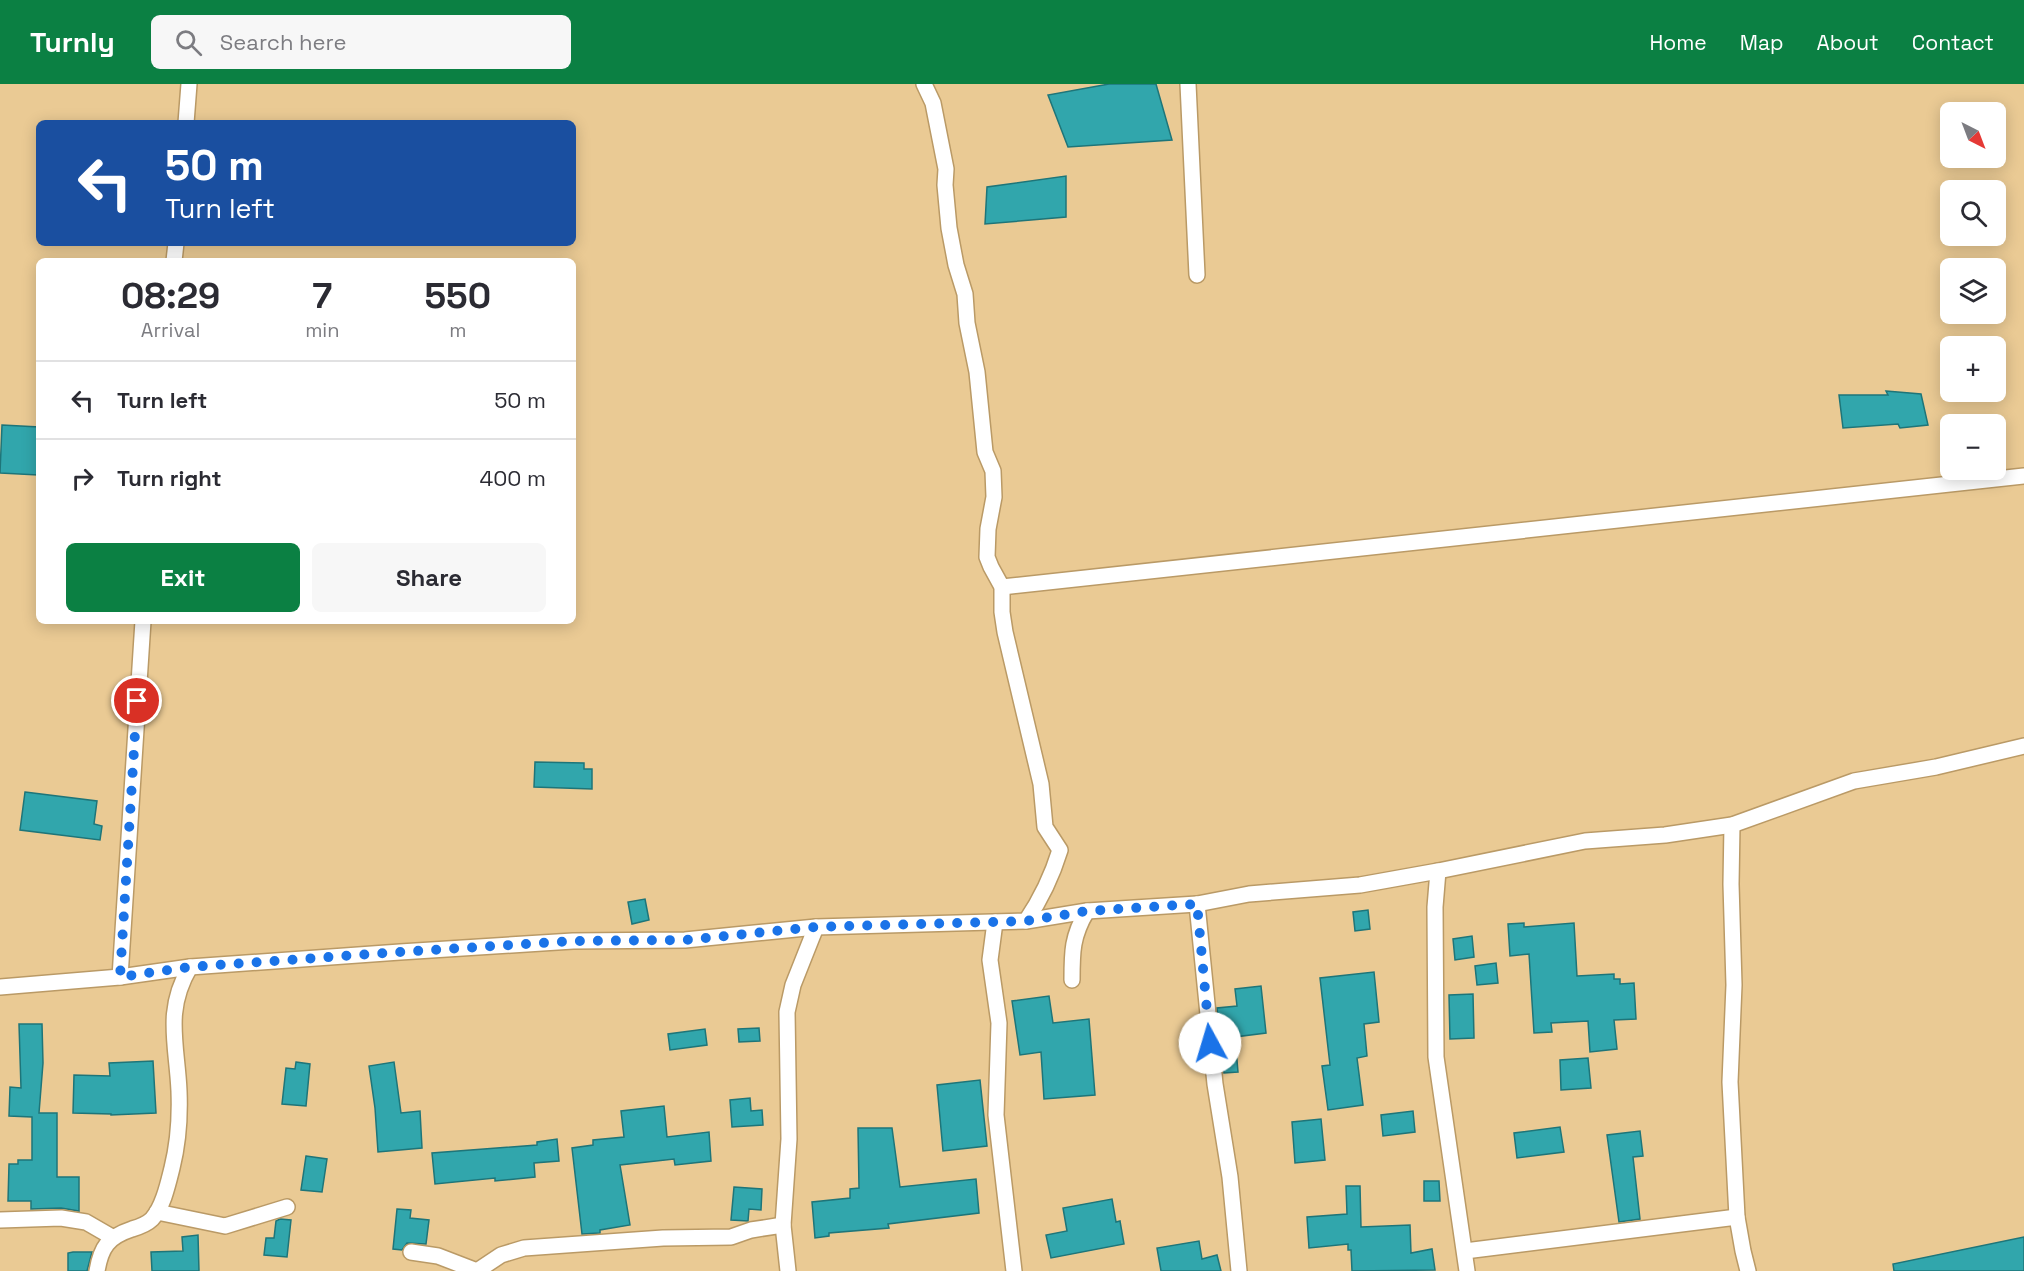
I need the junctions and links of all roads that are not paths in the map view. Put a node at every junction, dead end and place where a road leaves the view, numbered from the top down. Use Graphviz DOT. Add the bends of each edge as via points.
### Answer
graph roads {
  1 [pos="189,84"];
  2 [pos="924,84"];
  3 [pos="1188,84"];
  4 [pos="186,120"];
  5 [pos="1197,275"];
  6 [pos="2024,476"];
  7 [pos="1002,587"];
  8 [pos="143,624"];
  9 [pos="2024,746"];
  10 [pos="1732,825"];
  11 [pos="1438,872"];
  12 [pos="1197,904"];
  13 [pos="1087,911"];
  14 [pos="1026,921"];
  15 [pos="995,922"];
  16 [pos="816,927"];
  17 [pos="190,967"];
  18 [pos="120,977"];
  19 [pos="1072,980"];
  20 [pos="0,987"];
  21 [pos="287,1207"];
  22 [pos="157,1212"];
  23 [pos="1737,1217"];
  24 [pos="0,1220"];
  25 [pos="783,1225"];
  26 [pos="112,1238"];
  27 [pos="1465,1251"];
  28 [pos="411,1252"];
  29 [pos="98,1271"];
  30 [pos="477,1271"];
  31 [pos="788,1271"];
  32 [pos="1014,1271"];
  33 [pos="1239,1271"];
  34 [pos="1467,1271"];
  35 [pos="1748,1271"];
  1 -- 4 [label="street"];
  2 -- 7 [label="street" via="933,104 946,169 949,228 965,294 985,452 993,471 987,557"];
  3 -- 5 [label="street"];
  6 -- 7 [label="street"];
  7 -- 14 [label="street" via="1005,632 1041,784 1045,826 1060,850 1039,902"];
  8 -- 18 [label="street"];
  9 -- 10 [label="street" via="1854,781"];
  10 -- 11 [label="street" via="1585,841"];
  10 -- 23 [label="street" via="1734,985 1730,1082"];
  11 -- 12 [label="street" via="1360,885 1249,894"];
  11 -- 27 [label="street" via="1434,907 1436,1057"];
  12 -- 13 [label="street"];
  12 -- 33 [label="street"];
  13 -- 14 [label="street"];
  13 -- 19 [label="street" via="1077,927 1072,947"];
  14 -- 15 [label="street"];
  15 -- 16 [label="street"];
  15 -- 32 [label="street" via="990,960 999,1023 996,1115"];
  16 -- 17 [label="street" via="685,940 573,941"];
  16 -- 25 [label="street" via="793,985 787,1012 789,1138"];
  17 -- 18 [label="street"];
  17 -- 22 [label="street" via="174,1002 179,1092 176,1142"];
  18 -- 20 [label="street"];
  21 -- 22 [label="street" via="225,1226"];
  22 -- 26 [label="street" via="150,1221"];
  23 -- 27 [label="street"];
  23 -- 35 [label="street"];
  24 -- 26 [label="street" via="61,1218 86,1222"];
  25 -- 30 [label="street" via="731,1237 524,1248 501,1255"];
  25 -- 31 [label="street"];
  26 -- 29 [label="street" via="100,1257"];
  27 -- 34 [label="street"];
  28 -- 30 [label="street" via="438,1256"];
}
